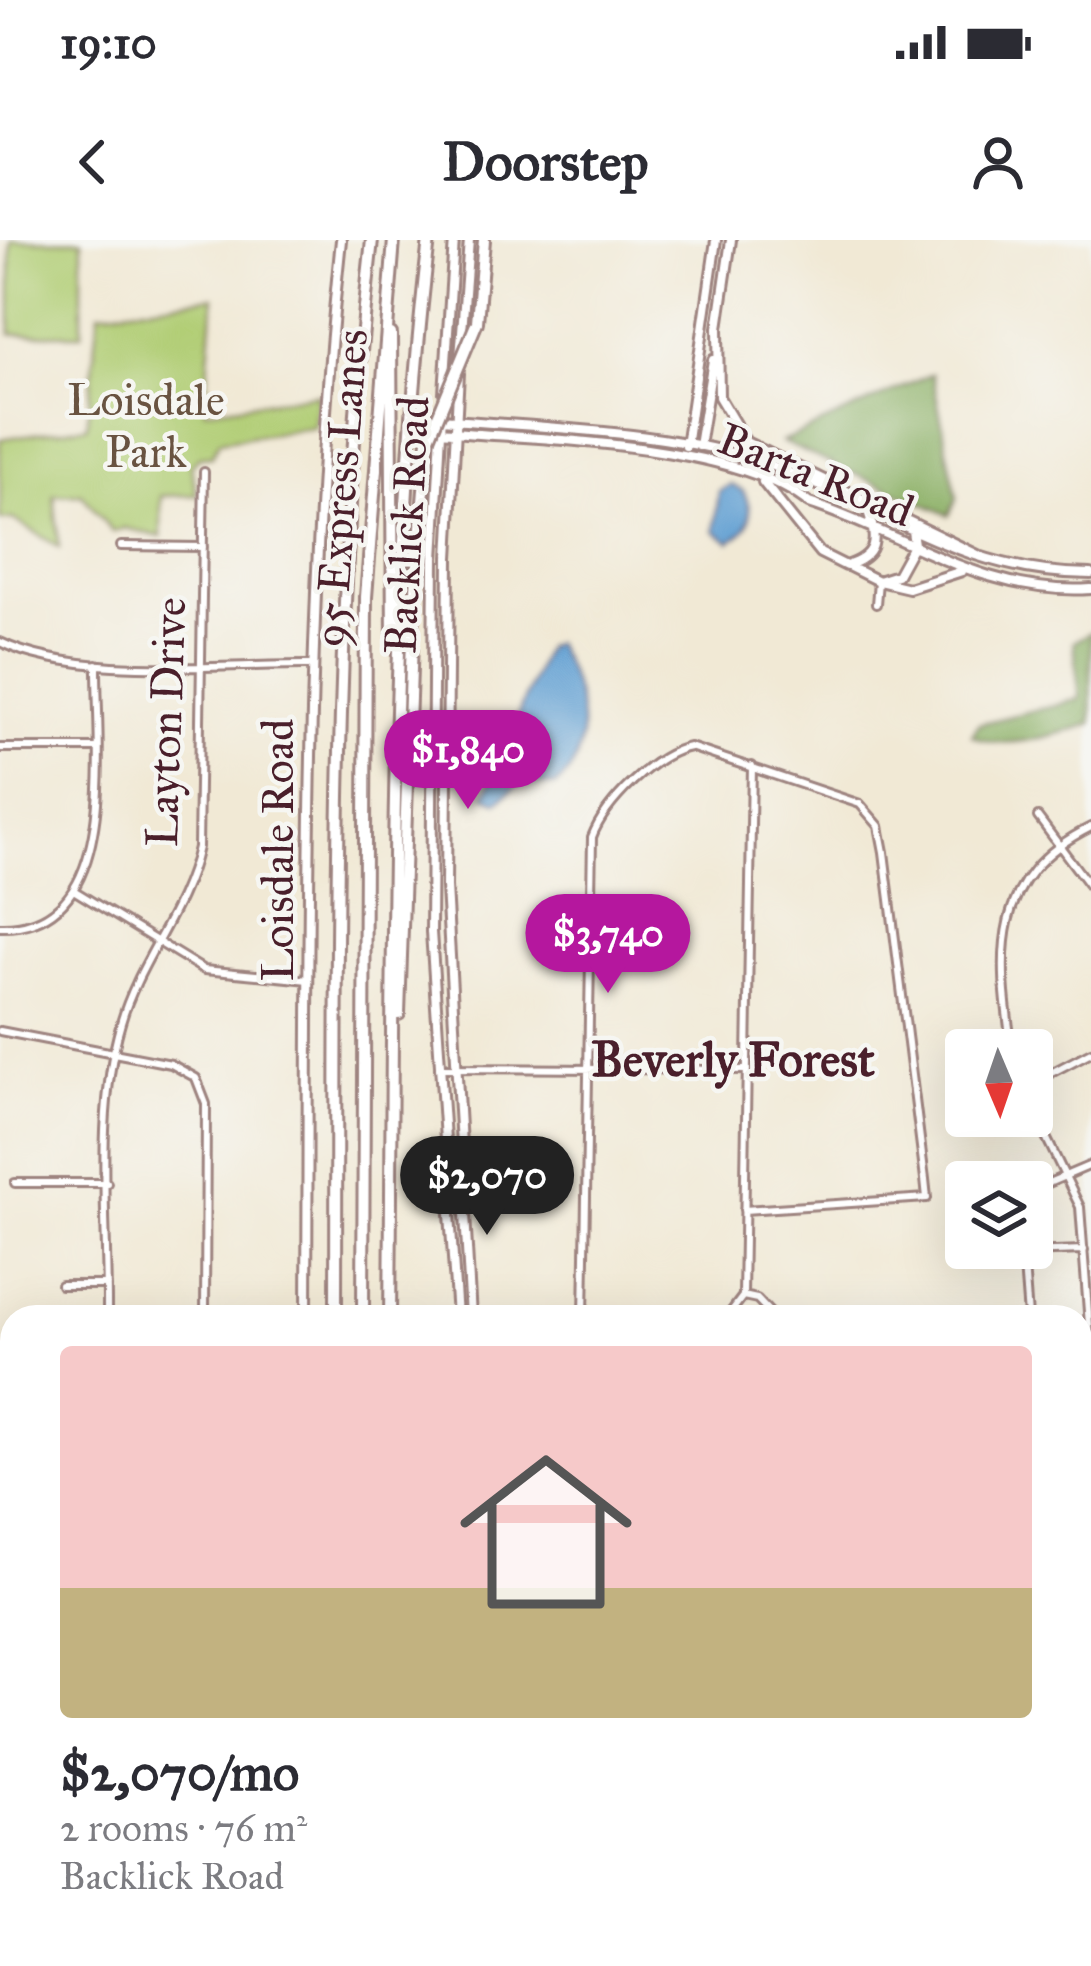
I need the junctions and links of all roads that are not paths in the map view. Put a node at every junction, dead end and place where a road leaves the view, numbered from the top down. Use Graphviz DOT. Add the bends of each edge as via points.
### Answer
graph roads {
  1 [pos="341,240"];
  2 [pos="372,240"];
  3 [pos="395,240"];
  4 [pos="429,240"];
  5 [pos="454,240"];
  6 [pos="469,240"];
  7 [pos="484,240"];
  8 [pos="716,240"];
  9 [pos="730,240"];
  10 [pos="718,327"];
  11 [pos="442,419"];
  12 [pos="456,420"];
  13 [pos="440,431"];
  14 [pos="454,432"];
  15 [pos="686,443"];
  16 [pos="699,446"];
  17 [pos="684,456"];
  18 [pos="698,458"];
  19 [pos="751,459"];
  20 [pos="783,460"];
  21 [pos="204,472"];
  22 [pos="758,476"];
  23 [pos="868,511"];
  24 [pos="912,531"];
  25 [pos="875,532"];
  26 [pos="121,546"];
  27 [pos="203,547"];
  28 [pos="913,549"];
  29 [pos="987,562"];
  30 [pos="847,566"];
  31 [pos="964,571"];
  32 [pos="1091,574"];
  33 [pos="878,581"];
  34 [pos="1091,589"];
  35 [pos="876,604"];
  36 [pos="0,642"];
  37 [pos="97,664"];
  38 [pos="202,664"];
  39 [pos="311,665"];
  40 [pos="398,672"];
  41 [pos="0,748"];
  42 [pos="97,748"];
  43 [pos="752,766"];
  44 [pos="1038,817"];
  45 [pos="1091,827"];
  46 [pos="1060,845"];
  47 [pos="1091,888"];
  48 [pos="75,891"];
  49 [pos="0,927"];
  50 [pos="158,944"];
  51 [pos="309,980"];
  52 [pos="1009,1029"];
  53 [pos="0,1031"];
  54 [pos="1091,1052"];
  55 [pos="114,1053"];
  56 [pos="440,1068"];
  57 [pos="454,1068"];
  58 [pos="586,1069"];
  59 [pos="746,1070"];
  60 [pos="392,1071"];
  61 [pos="1053,1071"];
  62 [pos="1047,1137"];
  63 [pos="1091,1165"];
  64 [pos="1067,1177"];
  65 [pos="1053,1182"];
  66 [pos="15,1183"];
  67 [pos="108,1183"];
  68 [pos="744,1210"];
  69 [pos="1084,1250"];
  70 [pos="61,1285"];
  71 [pos="107,1285"];
  72 [pos="743,1296"];
  73 [pos="107,1305"];
  74 [pos="205,1305"];
  75 [pos="307,1305"];
  76 [pos="336,1305"];
  77 [pos="363,1305"];
  78 [pos="390,1305"];
  79 [pos="456,1305"];
  80 [pos="470,1305"];
  81 [pos="584,1305"];
  82 [pos="737,1305"];
  83 [pos="763,1305"];
  84 [pos="1027,1305"];
  85 [pos="1084,1305"];
  1 -- 39 [label="main road, Loisdale Road"];
  2 -- 76 [label="highway" via="341,662"];
  3 -- 40 [label="highway" via="389,587"];
  3 -- 77 [label="highway, 95 Express Lanes" via="366,597"];
  4 -- 40 [label="highway"];
  5 -- 11 [label="main road, Backlick Road"];
  6 -- 12 [label="main road, Backlick Road"];
  7 -- 60 [label="highway, bridge" via="477,322 428,440"];
  8 -- 15 [label="main road"];
  9 -- 10 [label="main road"];
  10 -- 16 [label="main road"];
  10 -- 20 [label="main road" via="717,383 727,418 746,442"];
  11 -- 12 [label="main road, Barta Road"];
  11 -- 13 [label="main road, Backlick Road"];
  12 -- 14 [label="main road, Backlick Road"];
  12 -- 15 [label="main road, Barta Road"];
  13 -- 14 [label="main road, Barta Road"];
  13 -- 56 [label="main road, Backlick Road" via="430,865"];
  14 -- 17 [label="main road, Barta Road"];
  14 -- 57 [label="main road, Backlick Road" via="446,886"];
  15 -- 16 [label="main road, Barta Road"];
  15 -- 17 [label="main road"];
  16 -- 18 [label="main road"];
  16 -- 19 [label="main road, Barta Road"];
  17 -- 18 [label="main road, Barta Road"];
  18 -- 22 [label="main road, Barta Road"];
  19 -- 20 [label="main road"];
  19 -- 23 [label="main road, Barta Road"];
  20 -- 29 [label="main road"];
  21 -- 27 [label="street, Layton Drive"];
  22 -- 25 [label="main road, Barta Road"];
  22 -- 30 [label="main road" via="820,553"];
  23 -- 24 [label="main road, Barta Road"];
  23 -- 25 [label="main road"];
  24 -- 28 [label="main road"];
  24 -- 29 [label="main road, Barta Road"];
  25 -- 28 [label="main road, Barta Road"];
  25 -- 30 [label="main road" via="871,554"];
  26 -- 27 [label="street"];
  27 -- 38 [label="street, Layton Drive"];
  28 -- 31 [label="main road, Barta Road"];
  28 -- 33 [label="main road" via="897,574"];
  29 -- 32 [label="main road, Barta Road"];
  30 -- 33 [label="main road"];
  31 -- 33 [label="main road" via="909,588"];
  31 -- 34 [label="main road, Barta Road" via="1038,588"];
  33 -- 35 [label="street"];
  36 -- 37 [label="street" via="46,659"];
  37 -- 38 [label="street"];
  37 -- 42 [label="street"];
  38 -- 39 [label="street"];
  38 -- 50 [label="street, Layton Drive" via="199,847 184,898"];
  39 -- 51 [label="main road, Loisdale Road"];
  40 -- 60 [label="highway"];
  41 -- 42 [label="street"];
  42 -- 48 [label="street" via="93,838"];
  43 -- 58 [label="street" via="702,748 677,749 598,824 589,856"];
  43 -- 59 [label="street"];
  43 -- 68 [label="street" via="860,804 879,826 927,1198"];
  44 -- 46 [label="street"];
  45 -- 46 [label="street"];
  46 -- 47 [label="street"];
  46 -- 52 [label="street" via="1026,878 1004,930"];
  48 -- 49 [label="street" via="36,922"];
  48 -- 50 [label="street"];
  50 -- 51 [label="street" via="220,974"];
  50 -- 55 [label="street, Layton Drive" via="128,1000"];
  51 -- 75 [label="main road, Loisdale Road"];
  53 -- 55 [label="street"];
  54 -- 61 [label="street"];
  55 -- 67 [label="street, Layton Drive"];
  55 -- 74 [label="street" via="181,1067 205,1096"];
  56 -- 57 [label="street"];
  56 -- 79 [label="main road, Backlick Road"];
  57 -- 58 [label="street"];
  57 -- 80 [label="main road, Backlick Road"];
  58 -- 59 [label="street"];
  58 -- 81 [label="street"];
  59 -- 68 [label="street"];
  60 -- 78 [label="highway"];
  62 -- 64 [label="street"];
  63 -- 64 [label="street"];
  64 -- 65 [label="street"];
  64 -- 69 [label="street"];
  66 -- 67 [label="street"];
  67 -- 71 [label="street, Layton Drive"];
  68 -- 72 [label="street"];
  69 -- 84 [label="street" via="1023,1252"];
  69 -- 85 [label="street"];
  70 -- 71 [label="street"];
  71 -- 73 [label="street, Layton Drive"];
  72 -- 82 [label="street"];
  72 -- 83 [label="street"];
}
